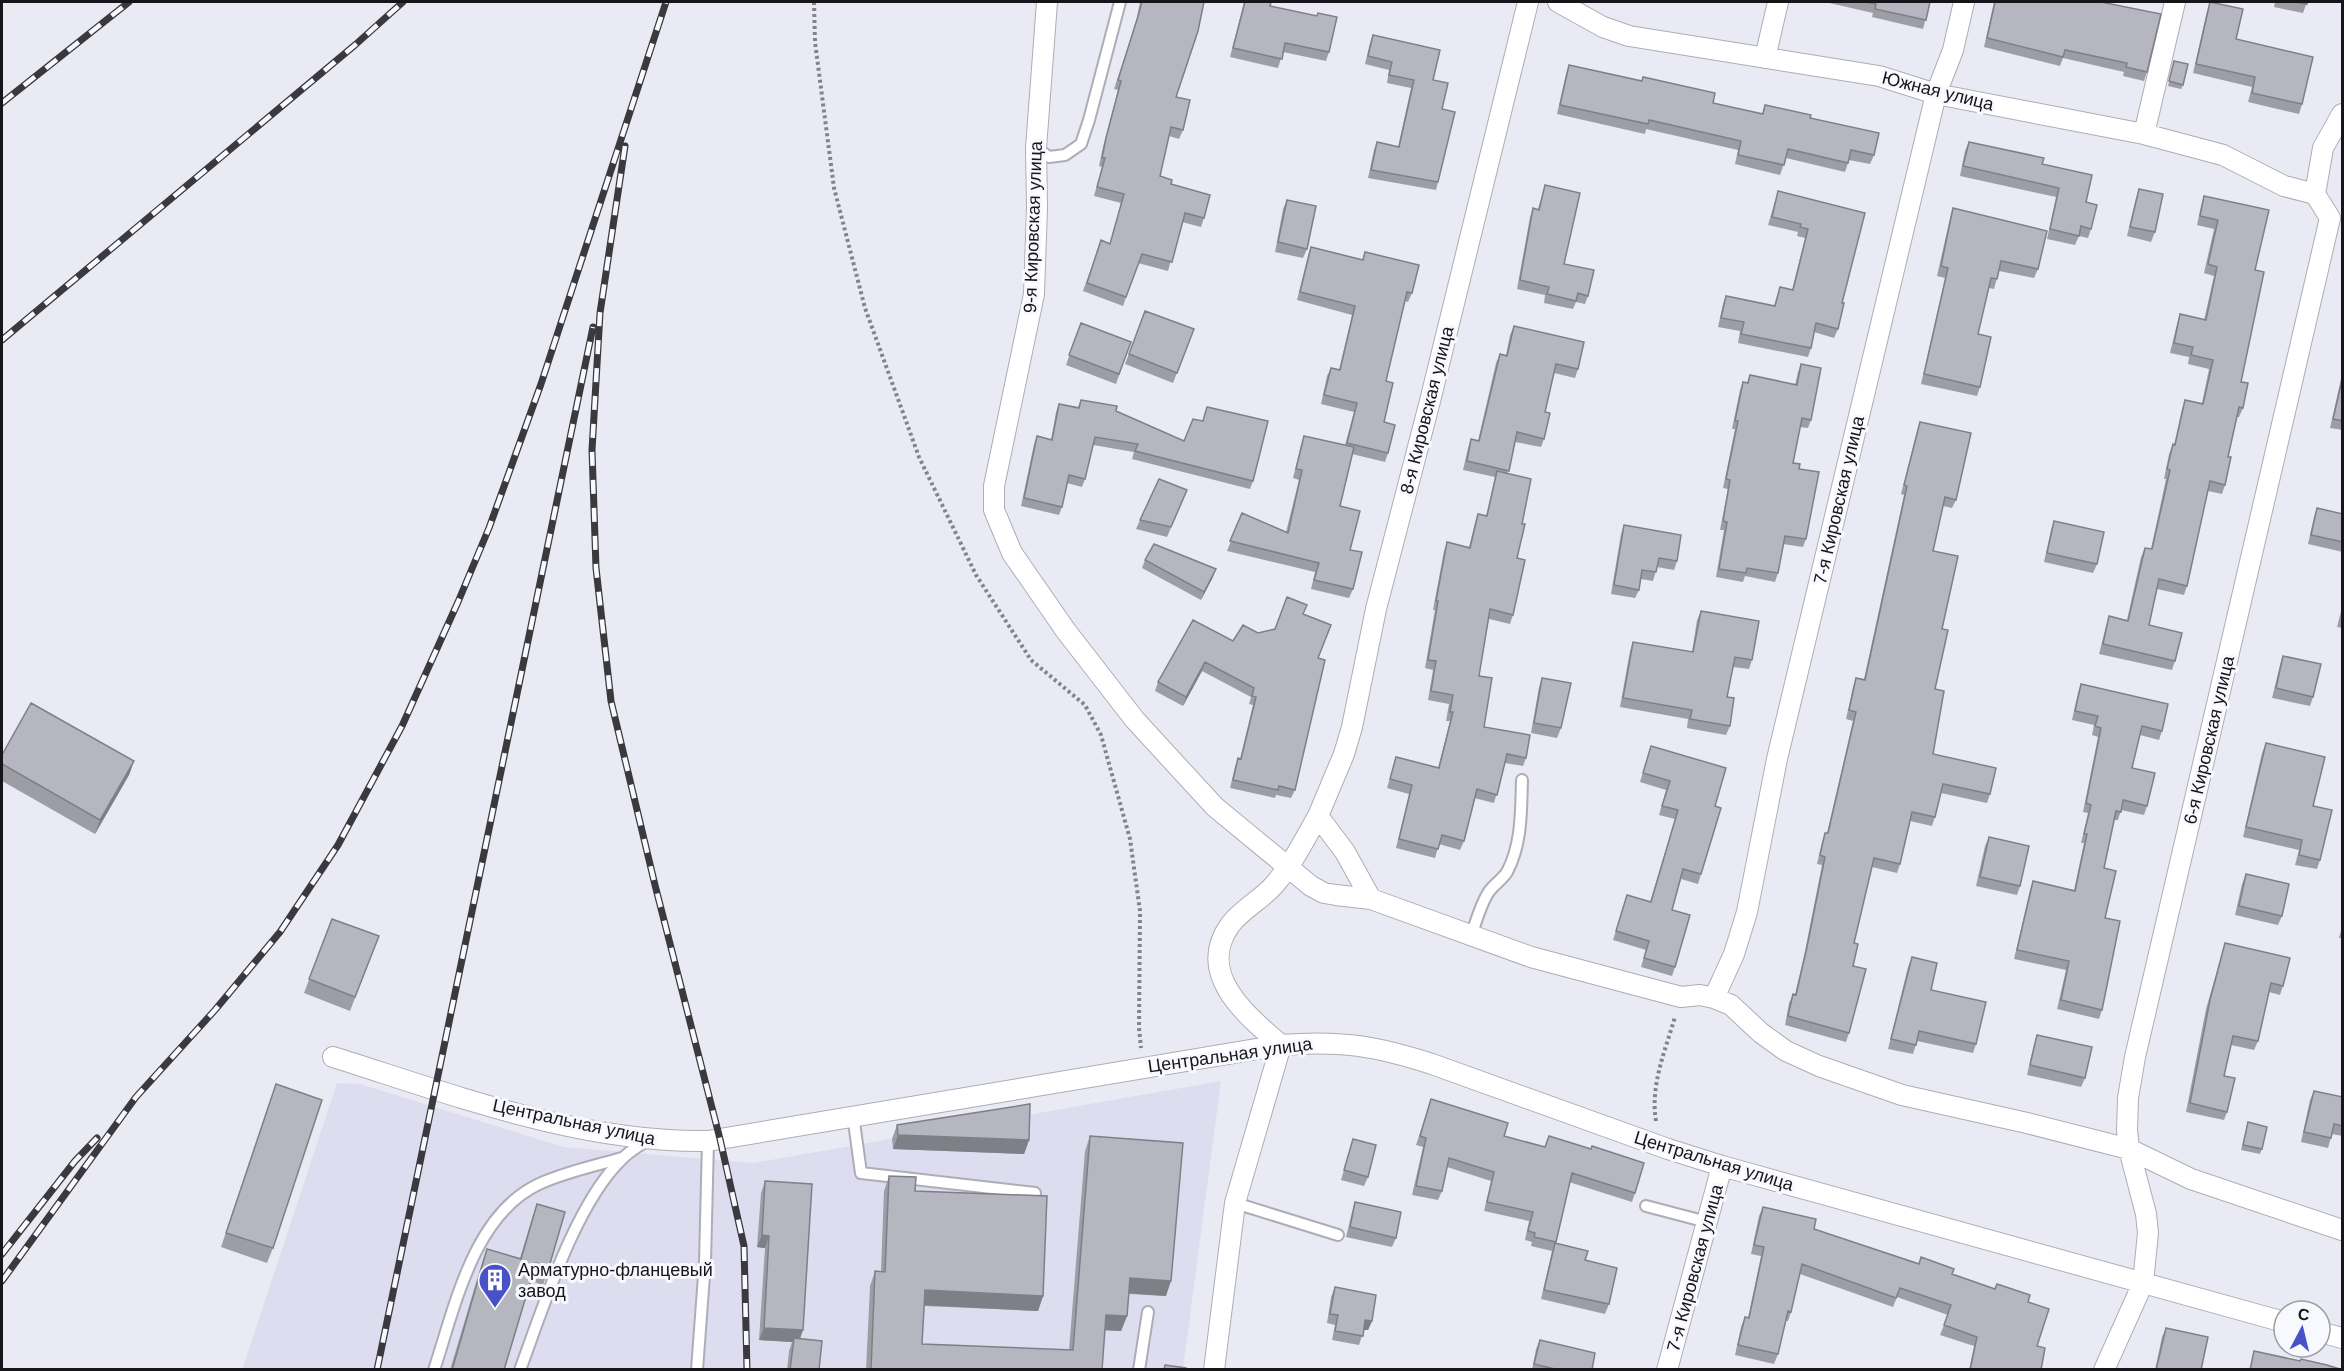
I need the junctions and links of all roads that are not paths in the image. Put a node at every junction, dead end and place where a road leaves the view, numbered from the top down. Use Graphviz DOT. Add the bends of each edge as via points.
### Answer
graph roads {
  1 [pos="1047,2"];
  2 [pos="1120,2"];
  3 [pos="1528,2"];
  4 [pos="1558,2"];
  5 [pos="1778,2"];
  6 [pos="1964,2"];
  7 [pos="2175,2"];
  8 [pos="1765,58"];
  9 [pos="1936,94"];
  10 [pos="2343,114"];
  11 [pos="2144,134"];
  12 [pos="1036,148"];
  13 [pos="2315,194"];
  14 [pos="2336,219"];
  15 [pos="1522,780"];
  16 [pos="1318,816"];
  17 [pos="1288,866"];
  18 [pos="1371,899"];
  19 [pos="1471,936"];
  20 [pos="1714,998"];
  21 [pos="1281,1045"];
  22 [pos="333,1057"];
  23 [pos="853,1115"];
  24 [pos="648,1139"];
  25 [pos="708,1141"];
  26 [pos="2129,1149"];
  27 [pos="622,1158"];
  28 [pos="1722,1166"];
  29 [pos="1035,1193"];
  30 [pos="1235,1203"];
  31 [pos="1646,1206"];
  32 [pos="1707,1222"];
  33 [pos="2343,1230"];
  34 [pos="1338,1235"];
  35 [pos="2143,1282"];
  36 [pos="1148,1312"];
  37 [pos="2272,1319"];
  38 [pos="434,1370"];
  39 [pos="520,1370"];
  40 [pos="697,1370"];
  41 [pos="1139,1370"];
  42 [pos="1214,1370"];
  43 [pos="1667,1370"];
  44 [pos="2104,1370"];
  1 -- 12 [label="street, 9-я Кировская улица"];
  2 -- 12 [label="lane" via="1081,144 1065,155 1049,157"];
  3 -- 16 [label="street, 8-я Кировская улица" via="1376,609 1352,727"];
  4 -- 8 [label="street, Южная улица" via="1603,27 1629,36"];
  5 -- 8 [label="street"];
  6 -- 9 [label="street, 7-я Кировская улица" via="1953,50"];
  7 -- 11 [label="street"];
  8 -- 9 [label="street, Южная улица" via="1879,76"];
  9 -- 11 [label="street, Южная улица"];
  9 -- 20 [label="street, 7-я Кировская улица" via="1777,759 1747,912"];
  10 -- 13 [label="street" via="2323,148"];
  11 -- 13 [label="street, Южная улица" via="2223,155 2283,186"];
  12 -- 17 [label="street, 9-я Кировская улица" via="1034,294 994,486 994,510 1012,553 1135,720 1215,807"];
  13 -- 14 [label="street, 6-я Кировская улица"];
  14 -- 26 [label="street, 6-я Кировская улица" via="2135,1057 2128,1098"];
  15 -- 19 [label="lane" via="1516,848 1506,873 1481,906"];
  16 -- 17 [label="street, 8-я Кировская улица"];
  16 -- 18 [label="street" via="1345,852"];
  17 -- 18 [label="street" via="1324,893"];
  17 -- 21 [label="street, 8-я Кировская улица" via="1274,886 1232,923 1221,940 1218,960 1234,1000"];
  18 -- 19 [label="street"];
  19 -- 20 [label="street" via="1530,957 1681,996"];
  20 -- 26 [label="street" via="1731,1005 1786,1051 1818,1066 1902,1095"];
  21 -- 23 [label="street, Центральная улица"];
  21 -- 28 [label="street, Центральная улица" via="1360,1045 1396,1053"];
  21 -- 30 [label="street"];
  22 -- 24 [label="street, Центральная улица" via="510,1112"];
  23 -- 25 [label="street, Центральная улица"];
  23 -- 29 [label="lane" via="861,1173"];
  24 -- 25 [label="street, Центральная улица"];
  24 -- 27 [label="lane"];
  25 -- 40 [label="lane"];
  26 -- 33 [label="street" via="2191,1179"];
  26 -- 35 [label="street, 6-я Кировская улица" via="2146,1214"];
  27 -- 38 [label="lane" via="537,1185 513,1201 493,1223 467,1270"];
  27 -- 39 [label="lane" via="583,1215 550,1287"];
  28 -- 32 [label="street, 7-я Кировская улица"];
  28 -- 35 [label="street, Центральная улица"];
  30 -- 34 [label="lane"];
  30 -- 42 [label="street"];
  31 -- 32 [label="lane"];
  32 -- 43 [label="street, 7-я Кировская улица"];
  35 -- 37 [label="street, Центральная улица"];
  35 -- 44 [label="street, 6-я Кировская улица"];
  36 -- 41 [label="lane"];
}
